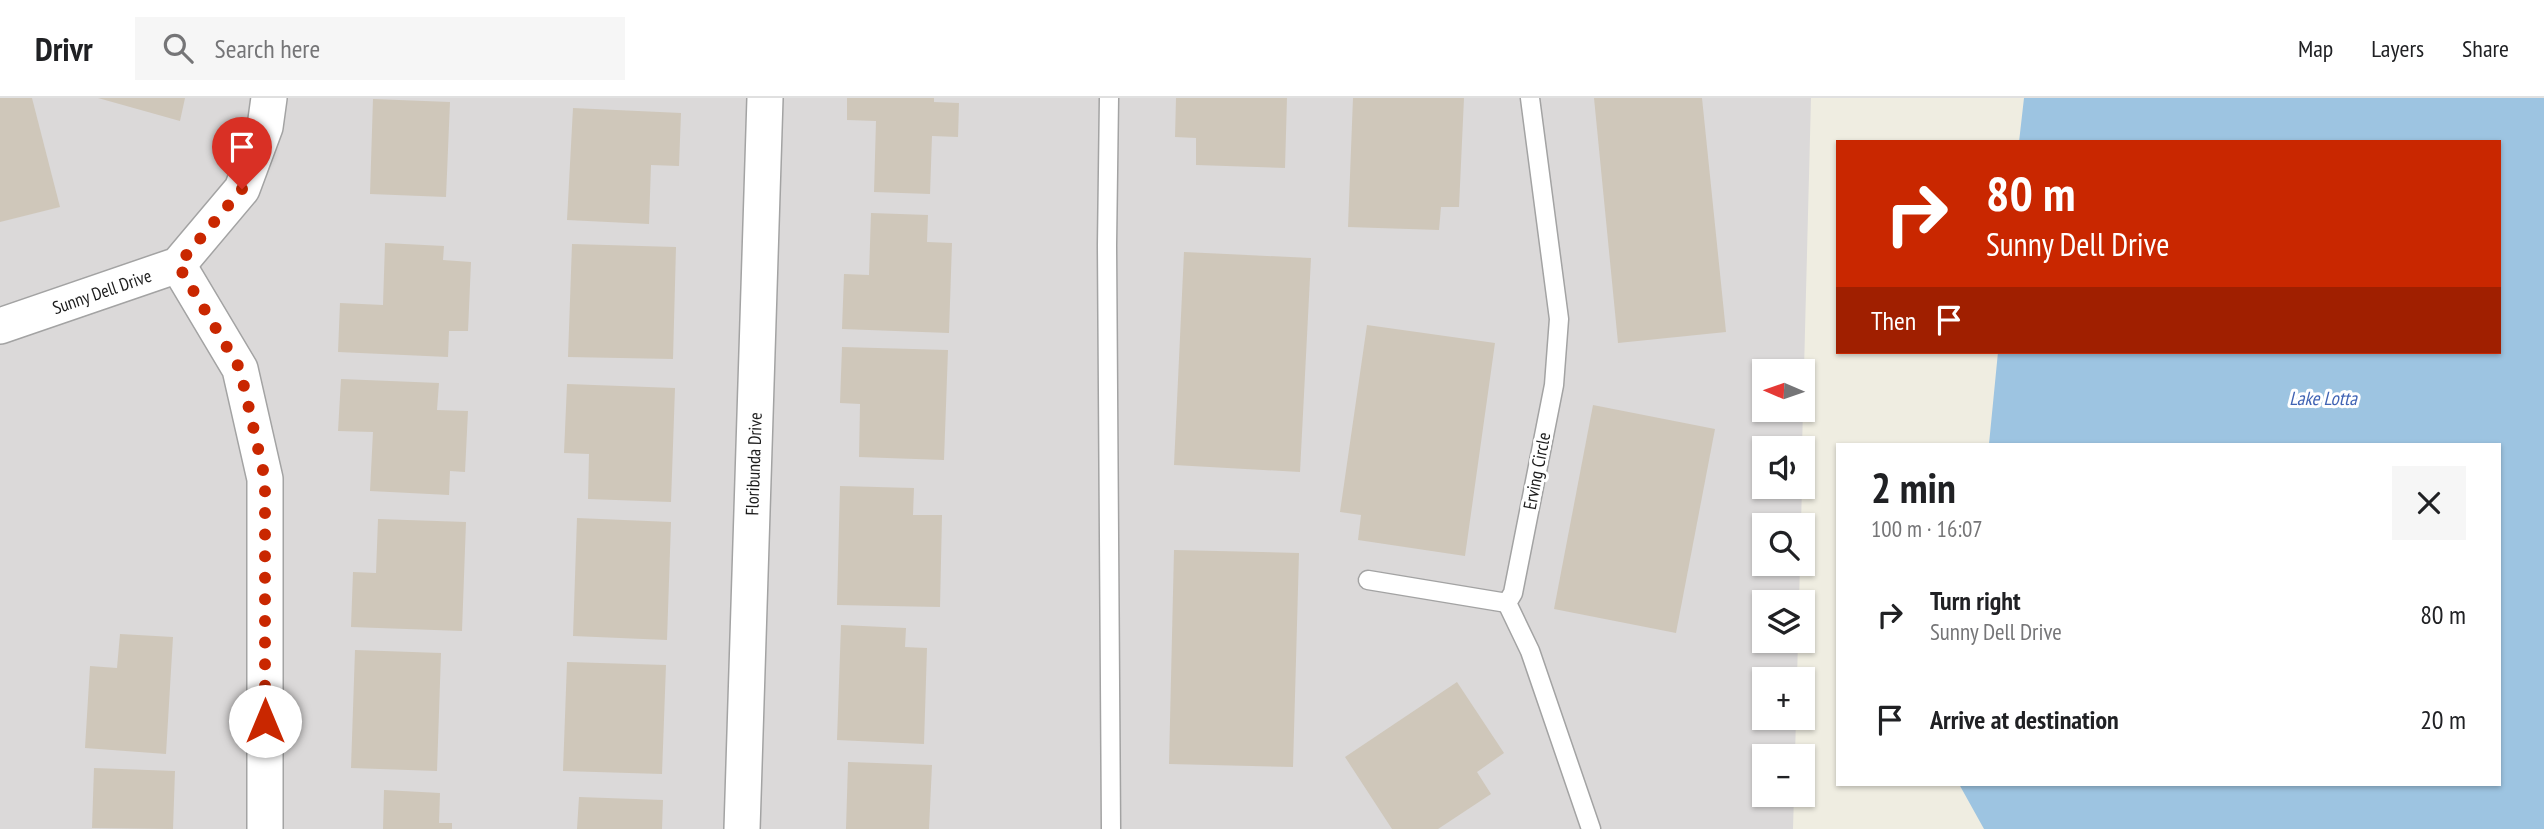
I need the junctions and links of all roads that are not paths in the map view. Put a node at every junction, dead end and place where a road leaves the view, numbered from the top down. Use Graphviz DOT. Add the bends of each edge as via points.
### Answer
graph roads {
  1 [pos="269,98"];
  2 [pos="765,98"];
  3 [pos="1109,98"];
  4 [pos="1530,98"];
  5 [pos="178,265"];
  6 [pos="0,326"];
  7 [pos="1368,580"];
  8 [pos="1507,603"];
  9 [pos="265,829"];
  10 [pos="742,829"];
  11 [pos="1111,829"];
  12 [pos="1591,829"];
  1 -- 5 [label="street" via="265,127 242,189"];
  2 -- 10 [label="street, Floribunda Drive"];
  3 -- 11 [label="lane"];
  4 -- 8 [label="lane, Erving Circle" via="1559,319 1554,385 1513,593"];
  5 -- 6 [label="street, Sunny Dell Drive"];
  5 -- 9 [label="street" via="240,369 265,479"];
  7 -- 8 [label="lane"];
  8 -- 12 [label="lane" via="1530,651"];
}
